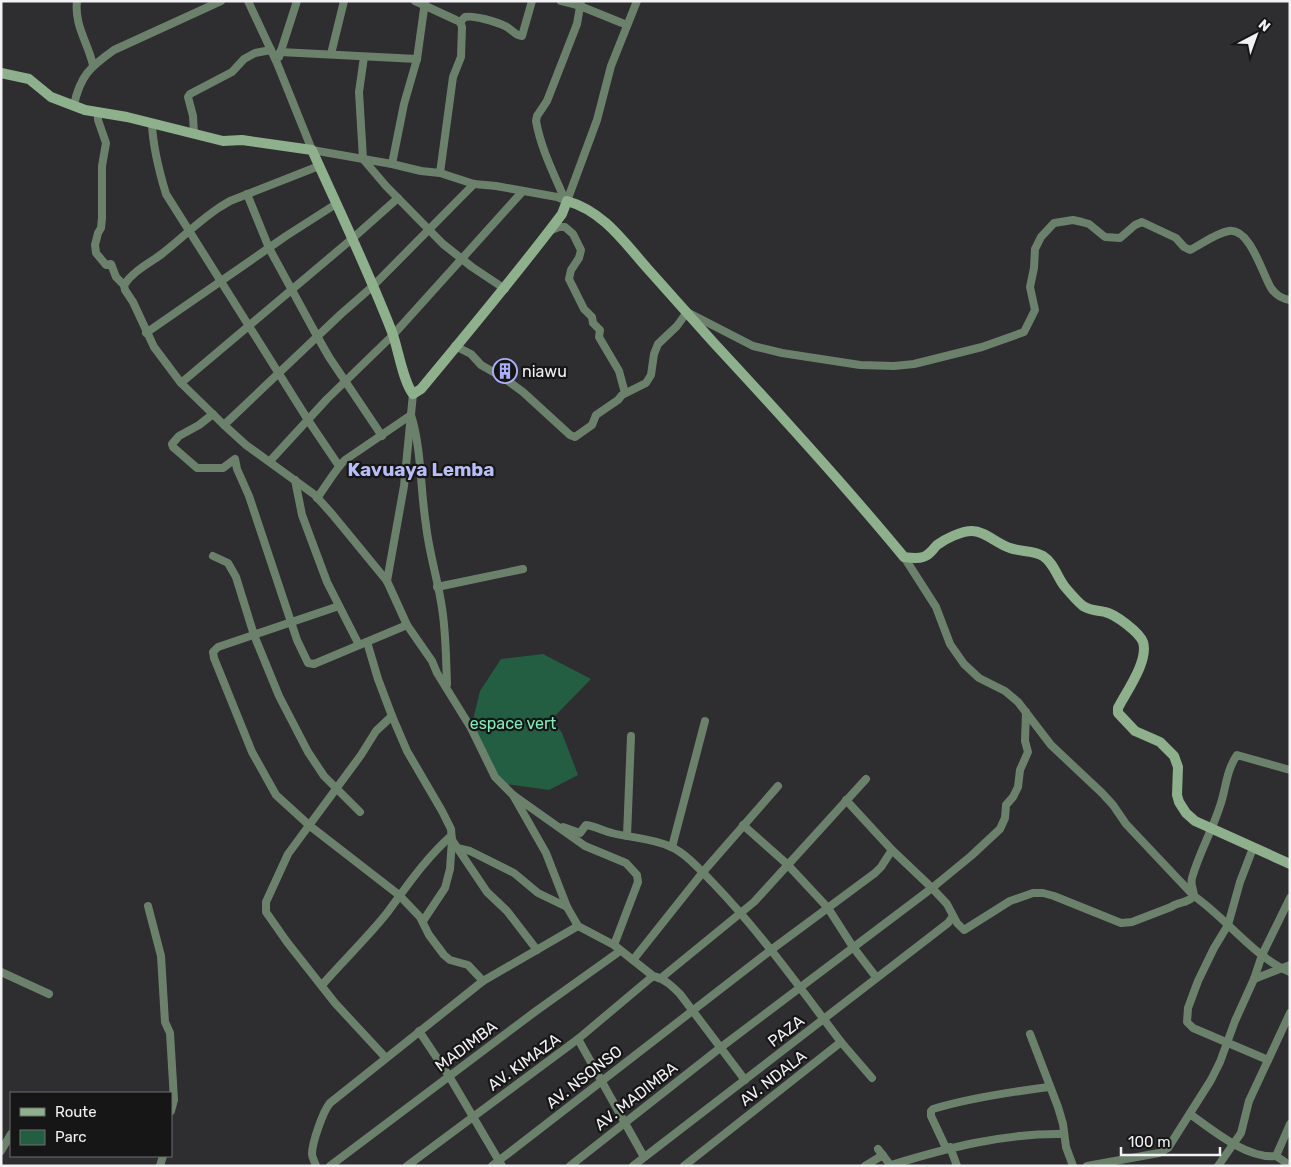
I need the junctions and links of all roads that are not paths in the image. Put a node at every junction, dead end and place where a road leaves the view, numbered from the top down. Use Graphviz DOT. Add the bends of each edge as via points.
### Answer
graph roads {
  1 [pos="77,1"];
  2 [pos="221,1"];
  3 [pos="248,1"];
  4 [pos="297,1"];
  5 [pos="344,1"];
  6 [pos="416,1"];
  7 [pos="532,1"];
  8 [pos="561,1"];
  9 [pos="637,1"];
  10 [pos="424,3"];
  11 [pos="580,4"];
  12 [pos="460,22"];
  13 [pos="627,25"];
  14 [pos="271,50"];
  15 [pos="280,52"];
  16 [pos="331,54"];
  17 [pos="364,57"];
  18 [pos="417,59"];
  19 [pos="277,63"];
  20 [pos="93,65"];
  21 [pos="1,73"];
  22 [pos="74,105"];
  23 [pos="98,112"];
  24 [pos="152,124"];
  25 [pos="194,134"];
  26 [pos="312,150"];
  27 [pos="363,159"];
  28 [pos="392,164"];
  29 [pos="319,166"];
  30 [pos="440,173"];
  31 [pos="474,184"];
  32 [pos="522,192"];
  33 [pos="247,194"];
  34 [pos="398,198"];
  35 [pos="566,201"];
  36 [pos="336,204"];
  37 [pos="190,231"];
  38 [pos="429,231"];
  39 [pos="549,231"];
  40 [pos="353,238"];
  41 [pos="269,248"];
  42 [pos="462,259"];
  43 [pos="220,282"];
  44 [pos="124,286"];
  45 [pos="373,286"];
  46 [pos="505,289"];
  47 [pos="291,290"];
  48 [pos="1290,300"];
  49 [pos="686,312"];
  50 [pos="249,327"];
  51 [pos="146,333"];
  52 [pos="393,335"];
  53 [pos="317,336"];
  54 [pos="455,346"];
  55 [pos="278,374"];
  56 [pos="345,381"];
  57 [pos="181,383"];
  58 [pos="625,393"];
  59 [pos="414,394"];
  60 [pos="213,414"];
  61 [pos="411,415"];
  62 [pos="308,420"];
  63 [pos="224,425"];
  64 [pos="382,436"];
  65 [pos="270,462"];
  66 [pos="339,466"];
  67 [pos="295,480"];
  68 [pos="317,498"];
  69 [pos="213,556"];
  70 [pos="904,558"];
  71 [pos="523,569"];
  72 [pos="387,581"];
  73 [pos="437,587"];
  74 [pos="339,606"];
  75 [pos="291,622"];
  76 [pos="407,625"];
  77 [pos="254,636"];
  78 [pos="363,644"];
  79 [pos="448,684"];
  80 [pos="1026,712"];
  81 [pos="392,716"];
  82 [pos="705,721"];
  83 [pos="631,736"];
  84 [pos="1290,770"];
  85 [pos="866,779"];
  86 [pos="778,786"];
  87 [pos="336,788"];
  88 [pos="513,795"];
  89 [pos="846,800"];
  90 [pos="360,812"];
  91 [pos="554,825"];
  92 [pos="743,825"];
  93 [pos="310,826"];
  94 [pos="1211,828"];
  95 [pos="627,836"];
  96 [pos="453,841"];
  97 [pos="672,847"];
  98 [pos="1253,848"];
  99 [pos="892,850"];
  100 [pos="787,864"];
  101 [pos="1290,864"];
  102 [pos="703,872"];
  103 [pos="932,888"];
  104 [pos="399,895"];
  105 [pos="1194,896"];
  106 [pos="1290,898"];
  107 [pos="148,906"];
  108 [pos="567,907"];
  109 [pos="828,908"];
  110 [pos="741,914"];
  111 [pos="953,916"];
  112 [pos="423,921"];
  113 [pos="1228,924"];
  114 [pos="578,926"];
  115 [pos="853,947"];
  116 [pos="617,948"];
  117 [pos="537,950"];
  118 [pos="771,950"];
  119 [pos="1262,954"];
  120 [pos="633,960"];
  121 [pos="1290,965"];
  122 [pos="1281,969"];
  123 [pos="1,972"];
  124 [pos="1290,972"];
  125 [pos="657,977"];
  126 [pos="876,977"];
  127 [pos="1254,979"];
  128 [pos="483,980"];
  129 [pos="322,985"];
  130 [pos="800,988"];
  131 [pos="49,994"];
  132 [pos="692,1010"];
  133 [pos="1290,1013"];
  134 [pos="823,1019"];
  135 [pos="420,1031"];
  136 [pos="1030,1034"];
  137 [pos="578,1039"];
  138 [pos="841,1042"];
  139 [pos="1227,1042"];
  140 [pos="720,1048"];
  141 [pos="385,1058"];
  142 [pos="1268,1060"];
  143 [pos="449,1076"];
  144 [pos="872,1078"];
  145 [pos="745,1080"];
  146 [pos="601,1081"];
  147 [pos="1049,1087"];
  148 [pos="172,1108"];
  149 [pos="1190,1114"];
  150 [pos="473,1116"];
  151 [pos="624,1122"];
  152 [pos="1290,1124"];
  153 [pos="1063,1134"];
  154 [pos="10,1136"];
  155 [pos="1233,1145"];
  156 [pos="948,1147"];
  157 [pos="1,1151"];
  158 [pos="1276,1156"];
  159 [pos="644,1157"];
  160 [pos="1126,1159"];
  161 [pos="501,1163"];
  162 [pos="891,1165"];
  163 [pos="316,1166"];
  164 [pos="330,1166"];
  165 [pos="407,1166"];
  166 [pos="492,1166"];
  167 [pos="570,1166"];
  168 [pos="633,1166"];
  169 [pos="684,1166"];
  170 [pos="865,1166"];
  171 [pos="957,1166"];
  172 [pos="1073,1166"];
  173 [pos="1087,1166"];
  174 [pos="1115,1166"];
  175 [pos="1218,1166"];
  176 [pos="1286,1166"];
  1 -- 20 [label="street" via="80,31"];
  2 -- 20 [label="street" via="114,50"];
  3 -- 14 [label="street"];
  4 -- 15 [label="street"];
  5 -- 16 [label="street"];
  6 -- 10 [label="street"];
  7 -- 12 [label="street" via="522,36 502,24 475,17 465,17"];
  8 -- 11 [label="street"];
  9 -- 13 [label="street"];
  10 -- 12 [label="street"];
  10 -- 18 [label="street"];
  11 -- 13 [label="street"];
  11 -- 35 [label="street" via="577,24 536,121 554,178"];
  12 -- 30 [label="street" via="461,57 452,84"];
  13 -- 35 [label="street" via="611,66 594,128"];
  14 -- 19 [label="street"];
  14 -- 25 [label="street" via="255,53 232,72 190,94"];
  15 -- 16 [label="street"];
  15 -- 19 [label="street"];
  16 -- 17 [label="street"];
  17 -- 18 [label="street"];
  17 -- 27 [label="street" via="359,92"];
  18 -- 28 [label="street"];
  19 -- 26 [label="street"];
  20 -- 22 [label="street" via="78,88"];
  21 -- 22 [label="street" via="29,79 51,97"];
  22 -- 23 [label="street"];
  23 -- 24 [label="street"];
  23 -- 44 [label="street" via="106,143 102,166 101,228 95,245 96,253 106,265 111,264 116,278"];
  24 -- 25 [label="street"];
  24 -- 37 [label="street" via="158,167 166,194"];
  25 -- 26 [label="street" via="223,141 242,140"];
  26 -- 27 [label="street"];
  26 -- 29 [label="street"];
  27 -- 28 [label="street"];
  27 -- 34 [label="street"];
  28 -- 30 [label="street"];
  29 -- 33 [label="street"];
  29 -- 36 [label="street"];
  30 -- 31 [label="street"];
  31 -- 32 [label="street"];
  31 -- 38 [label="street"];
  32 -- 35 [label="street"];
  32 -- 42 [label="street"];
  33 -- 37 [label="street" via="220,207"];
  33 -- 41 [label="street"];
  34 -- 38 [label="street"];
  34 -- 40 [label="street"];
  35 -- 39 [label="street" via="566,208"];
  35 -- 49 [label="street" via="588,210 614,231"];
  36 -- 40 [label="street"];
  36 -- 41 [label="street"];
  37 -- 43 [label="street"];
  37 -- 44 [label="street" via="139,270"];
  38 -- 42 [label="street"];
  38 -- 45 [label="street"];
  39 -- 46 [label="street"];
  39 -- 58 [label="street" via="565,227 578,241 582,250 569,279 584,309 600,330 599,337 619,371"];
  40 -- 45 [label="street"];
  40 -- 47 [label="street"];
  41 -- 43 [label="street"];
  41 -- 47 [label="street"];
  42 -- 46 [label="street"];
  42 -- 52 [label="street"];
  43 -- 50 [label="street"];
  43 -- 51 [label="street"];
  44 -- 51 [label="street"];
  45 -- 52 [label="street"];
  45 -- 53 [label="street"];
  46 -- 54 [label="street"];
  47 -- 50 [label="street"];
  47 -- 53 [label="street"];
  48 -- 49 [label="street" via="1271,289 1250,246 1236,232 1224,233 1190,250 1176,238 1146,223 1138,223 1120,238 1105,236 1089,224 1073,220 1054,223 1035,249 1030,287 1035,310 1024,332 942,358 886,366 782,354 752,346"];
  49 -- 58 [label="street" via="658,344 646,384"];
  49 -- 70 [label="street" via="792,426"];
  50 -- 55 [label="street"];
  50 -- 57 [label="street"];
  51 -- 57 [label="street"];
  52 -- 56 [label="street"];
  52 -- 59 [label="street" via="408,385"];
  53 -- 55 [label="street"];
  53 -- 56 [label="street"];
  54 -- 58 [label="street" via="523,392 575,437 592,425 598,413"];
  54 -- 59 [label="street"];
  55 -- 62 [label="street"];
  55 -- 63 [label="street"];
  56 -- 62 [label="street"];
  56 -- 64 [label="street"];
  57 -- 60 [label="street"];
  59 -- 61 [label="street"];
  60 -- 63 [label="street"];
  60 -- 75 [label="street" via="180,436 173,447 197,468 223,468 235,459"];
  61 -- 64 [label="street"];
  61 -- 72 [label="street" via="404,486"];
  61 -- 73 [label="street" via="416,430 426,524"];
  62 -- 65 [label="street"];
  62 -- 66 [label="street"];
  63 -- 65 [label="street"];
  64 -- 66 [label="street"];
  65 -- 67 [label="street"];
  66 -- 68 [label="street"];
  67 -- 68 [label="street"];
  67 -- 74 [label="street" via="302,515"];
  68 -- 72 [label="street"];
  69 -- 77 [label="street" via="228,563 236,577"];
  70 -- 80 [label="street" via="936,607 950,644 964,664 979,678 1011,695"];
  70 -- 94 [label="street" via="917,559 929,555 937,546 964,532 980,533 1008,548 1042,556 1083,606 1112,615 1129,627 1142,640 1143,652 1140,667 1118,713 1135,731 1166,746 1178,767 1178,802 1195,821"];
  71 -- 73 [label="street"];
  72 -- 76 [label="street"];
  73 -- 79 [label="street" via="445,629"];
  74 -- 75 [label="street"];
  74 -- 78 [label="street"];
  75 -- 77 [label="street"];
  75 -- 78 [label="street" via="302,652 311,665"];
  76 -- 78 [label="street"];
  76 -- 88 [label="street" via="471,728 495,777"];
  77 -- 87 [label="street" via="279,696 308,752"];
  77 -- 93 [label="street" via="218,646 213,652 214,658 265,778 276,795"];
  78 -- 81 [label="street"];
  80 -- 103 [label="street, AV. MADIMBA" via="1028,752 1018,787 1006,805 1000,829"];
  80 -- 105 [label="street" via="1051,746 1102,793 1126,824"];
  81 -- 87 [label="street" via="376,731"];
  81 -- 96 [label="street" via="442,810"];
  82 -- 97 [label="street"];
  83 -- 95 [label="street"];
  84 -- 94 [label="street" via="1237,756 1229,767 1220,807"];
  85 -- 89 [label="street, AV. KIMAZA"];
  86 -- 92 [label="street"];
  87 -- 90 [label="street"];
  87 -- 93 [label="street"];
  88 -- 91 [label="street"];
  88 -- 108 [label="street" via="546,853"];
  89 -- 99 [label="street"];
  89 -- 100 [label="street, AV. KIMAZA"];
  91 -- 95 [label="street" via="580,833 590,825"];
  91 -- 116 [label="street" via="585,846 626,863 637,875 638,882"];
  92 -- 100 [label="street"];
  92 -- 102 [label="street"];
  93 -- 104 [label="street"];
  93 -- 129 [label="street" via="288,854 268,896 266,912"];
  94 -- 98 [label="street"];
  94 -- 105 [label="street" via="1191,883"];
  95 -- 97 [label="street"];
  96 -- 104 [label="street" via="437,849"];
  96 -- 108 [label="street" via="514,873 534,890"];
  96 -- 112 [label="street" via="445,888"];
  96 -- 117 [label="street" via="486,892 507,911"];
  97 -- 102 [label="street"];
  98 -- 101 [label="street"];
  98 -- 113 [label="street"];
  99 -- 103 [label="street"];
  99 -- 109 [label="street, AV. NSONSO" via="875,873"];
  100 -- 109 [label="street"];
  100 -- 110 [label="street, AV. KIMAZA"];
  102 -- 110 [label="street"];
  102 -- 120 [label="street"];
  103 -- 111 [label="street"];
  103 -- 115 [label="street, AV. MADIMBA"];
  104 -- 112 [label="street"];
  104 -- 129 [label="street"];
  105 -- 111 [label="street" via="1186,903 1126,924 1043,893 1010,901 968,929 961,928"];
  105 -- 113 [label="street"];
  106 -- 119 [label="street"];
  107 -- 148 [label="street" via="161,956 165,1022 170,1033"];
  108 -- 114 [label="street"];
  109 -- 115 [label="street"];
  109 -- 118 [label="street, AV. NSONSO"];
  110 -- 118 [label="street"];
  110 -- 125 [label="street, AV. KIMAZA"];
  111 -- 126 [label="street, PAZA"];
  112 -- 128 [label="street" via="444,955 450,960 468,964"];
  113 -- 119 [label="street"];
  113 -- 139 [label="street" via="1198,981 1186,1017 1193,1028"];
  114 -- 116 [label="street"];
  114 -- 117 [label="street"];
  115 -- 126 [label="street"];
  115 -- 130 [label="street, AV. MADIMBA"];
  116 -- 120 [label="street"];
  116 -- 143 [label="street, MADIMBA"];
  117 -- 128 [label="street"];
  118 -- 130 [label="street"];
  118 -- 132 [label="street, AV. NSONSO"];
  119 -- 122 [label="street"];
  119 -- 127 [label="street"];
  120 -- 125 [label="street"];
  121 -- 122 [label="street"];
  122 -- 124 [label="street"];
  122 -- 127 [label="street"];
  123 -- 131 [label="street"];
  125 -- 132 [label="street" via="680,994"];
  125 -- 137 [label="street, AV. KIMAZA"];
  126 -- 134 [label="street, PAZA"];
  127 -- 139 [label="street"];
  128 -- 135 [label="street"];
  129 -- 141 [label="street"];
  130 -- 134 [label="street"];
  130 -- 140 [label="street, AV. MADIMBA"];
  132 -- 140 [label="street"];
  132 -- 146 [label="street, AV. NSONSO"];
  133 -- 142 [label="street"];
  134 -- 138 [label="street"];
  134 -- 145 [label="street, PAZA"];
  135 -- 141 [label="street"];
  135 -- 143 [label="street"];
  136 -- 147 [label="street"];
  137 -- 146 [label="street"];
  137 -- 150 [label="street, AV. KIMAZA"];
  138 -- 144 [label="street"];
  138 -- 169 [label="street, AV. NDALA"];
  139 -- 142 [label="street"];
  139 -- 149 [label="street" via="1211,1080"];
  140 -- 145 [label="street"];
  140 -- 151 [label="street, AV. MADIMBA"];
  141 -- 163 [label="street" via="326,1108 312,1154"];
  142 -- 155 [label="street" via="1249,1101 1241,1133"];
  143 -- 150 [label="street"];
  143 -- 164 [label="street, MADIMBA"];
  145 -- 159 [label="street, PAZA"];
  146 -- 151 [label="street"];
  146 -- 161 [label="street, AV. NSONSO"];
  147 -- 153 [label="street" via="1063,1124"];
  147 -- 156 [label="street" via="932,1109 931,1116"];
  149 -- 155 [label="street"];
  149 -- 160 [label="street" via="1165,1150"];
  150 -- 161 [label="street"];
  150 -- 165 [label="street, AV. KIMAZA"];
  151 -- 159 [label="street"];
  151 -- 167 [label="street, AV. MADIMBA"];
  152 -- 158 [label="street"];
  153 -- 156 [label="street" via="1038,1133"];
  153 -- 172 [label="street"];
  154 -- 157 [label="street"];
  155 -- 158 [label="street"];
  155 -- 175 [label="street"];
  156 -- 162 [label="street"];
  156 -- 171 [label="street"];
  158 -- 176 [label="street"];
  159 -- 168 [label="street, PAZA"];
  160 -- 173 [label="street"];
  160 -- 174 [label="street"];
  161 -- 166 [label="street, AV. NSONSO"];
  162 -- 170 [label="street" via="881,1152"];
}
